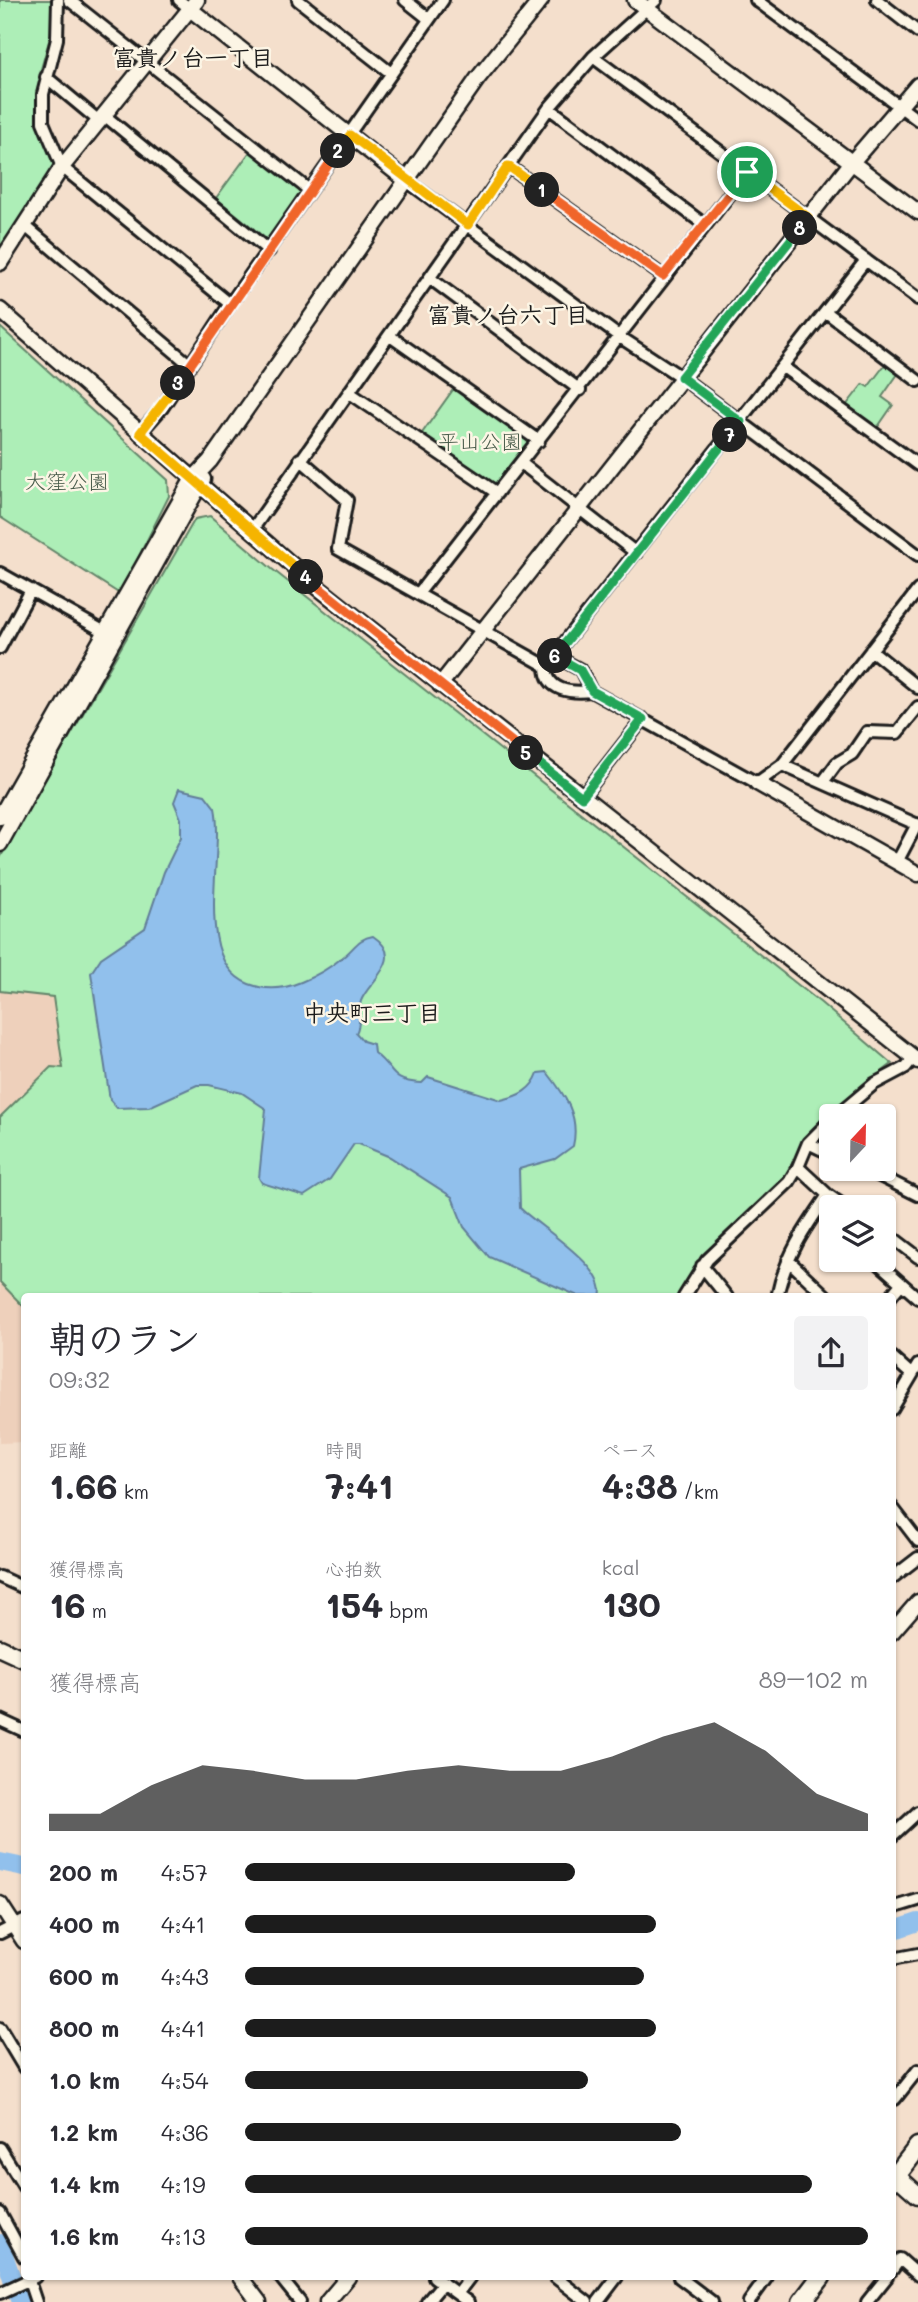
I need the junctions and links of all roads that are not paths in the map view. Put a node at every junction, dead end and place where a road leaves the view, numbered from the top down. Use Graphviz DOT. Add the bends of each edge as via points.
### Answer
graph roads {
  1 [pos="58,0"];
  2 [pos="69,0"];
  3 [pos="298,0"];
  4 [pos="405,0"];
  5 [pos="443,0"];
  6 [pos="541,0"];
  7 [pos="756,0"];
  8 [pos="884,2"];
  9 [pos="189,3"];
  10 [pos="646,3"];
  11 [pos="429,19"];
  12 [pos="918,32"];
  13 [pos="593,57"];
  14 [pos="147,62"];
  15 [pos="391,73"];
  16 [pos="46,77"];
  17 [pos="918,85"];
  18 [pos="900,107"];
  19 [pos="549,108"];
  20 [pos="101,118"];
  21 [pos="918,120"];
  22 [pos="350,135"];
  23 [pos="852,162"];
  24 [pos="508,166"];
  25 [pos="62,167"];
  26 [pos="747,172"];
  27 [pos="407,181"];
  28 [pos="309,190"];
  29 [pos="918,212"];
  30 [pos="808,217"];
  31 [pos="24,225"];
  32 [pos="468,225"];
  33 [pos="705,225"];
  34 [pos="269,251"];
  35 [pos="866,260"];
  36 [pos="0,262"];
  37 [pos="663,276"];
  38 [pos="431,279"];
  39 [pos="918,299"];
  40 [pos="230,304"];
  41 [pos="0,310"];
  42 [pos="826,312"];
  43 [pos="390,336"];
  44 [pos="620,337"];
  45 [pos="189,364"];
  46 [pos="783,367"];
  47 [pos="681,377"];
  48 [pos="918,381"];
  49 [pos="579,390"];
  50 [pos="350,393"];
  51 [pos="741,422"];
  52 [pos="140,433"];
  53 [pos="539,441"];
  54 [pos="300,459"];
  55 [pos="521,464"];
  56 [pos="918,465"];
  57 [pos="196,484"];
  58 [pos="497,493"];
  59 [pos="579,509"];
  60 [pos="252,530"];
  61 [pos="636,553"];
  62 [pos="918,555"];
  63 [pos="0,573"];
  64 [pos="31,590"];
  65 [pos="918,590"];
  66 [pos="418,594"];
  67 [pos="482,630"];
  68 [pos="105,632"];
  69 [pos="0,648"];
  70 [pos="871,650"];
  71 [pos="555,656"];
  72 [pos="545,666"];
  73 [pos="440,685"];
  74 [pos="918,688"];
  75 [pos="592,691"];
  76 [pos="918,707"];
  77 [pos="643,719"];
  78 [pos="782,765"];
  79 [pos="823,782"];
  80 [pos="757,783"];
  81 [pos="582,797"];
  82 [pos="0,817"];
  83 [pos="918,825"];
  84 [pos="0,844"];
  85 [pos="897,862"];
  86 [pos="918,874"];
  87 [pos="916,1059"];
  88 [pos="850,1104"];
  89 [pos="819,1132"];
  90 [pos="808,1143"];
  91 [pos="819,1148"];
  92 [pos="798,1167"];
  93 [pos="890,1181"];
  94 [pos="828,1195"];
  95 [pos="918,1195"];
  96 [pos="819,1210"];
  97 [pos="896,1240"];
  98 [pos="918,1257"];
  99 [pos="788,1260"];
  100 [pos="702,1266"];
  101 [pos="888,1272"];
  102 [pos="901,1284"];
  103 [pos="686,1293"];
  104 [pos="724,1293"];
  105 [pos="778,1293"];
  106 [pos="823,1293"];
  107 [pos="893,1293"];
  108 [pos="918,1298"];
  109 [pos="896,1359"];
  110 [pos="915,1370"];
  111 [pos="896,1402"];
  112 [pos="896,1512"];
  113 [pos="918,1541"];
  114 [pos="918,1558"];
  115 [pos="896,1575"];
  116 [pos="0,1577"];
  117 [pos="21,1587"];
  118 [pos="916,1608"];
  119 [pos="896,1628"];
  120 [pos="0,1648"];
  121 [pos="21,1658"];
  122 [pos="0,1720"];
  123 [pos="21,1730"];
  124 [pos="918,1812"];
  125 [pos="896,1832"];
  126 [pos="918,1900"];
  127 [pos="0,1904"];
  128 [pos="896,1907"];
  129 [pos="19,1923"];
  130 [pos="0,1933"];
  131 [pos="918,1954"];
  132 [pos="896,1958"];
  133 [pos="0,2028"];
  134 [pos="21,2063"];
  135 [pos="918,2070"];
  136 [pos="896,2098"];
  137 [pos="918,2147"];
  138 [pos="0,2148"];
  139 [pos="896,2174"];
  140 [pos="896,2178"];
  141 [pos="21,2183"];
  142 [pos="918,2195"];
  143 [pos="0,2213"];
  144 [pos="21,2252"];
  145 [pos="896,2265"];
  146 [pos="918,2275"];
  147 [pos="30,2280"];
  148 [pos="32,2280"];
  149 [pos="242,2280"];
  150 [pos="282,2280"];
  151 [pos="345,2280"];
  152 [pos="439,2280"];
  153 [pos="468,2280"];
  154 [pos="559,2280"];
  155 [pos="615,2280"];
  156 [pos="687,2280"];
  157 [pos="765,2280"];
  158 [pos="819,2280"];
  159 [pos="885,2280"];
  160 [pos="0,2293"];
  161 [pos="457,2294"];
  162 [pos="698,2298"];
  163 [pos="36,2302"];
  164 [pos="259,2302"];
  165 [pos="300,2302"];
  166 [pos="327,2302"];
  167 [pos="427,2302"];
  168 [pos="468,2302"];
  169 [pos="587,2302"];
  170 [pos="598,2302"];
  171 [pos="712,2302"];
  172 [pos="749,2302"];
  173 [pos="802,2302"];
  174 [pos="867,2302"];
  1 -- 16 [label="street" via="57,39"];
  2 -- 14 [label="street"];
  3 -- 15 [label="street"];
  4 -- 11 [label="street"];
  5 -- 11 [label="street"];
  6 -- 27 [label="street" via="478,78"];
  7 -- 18 [label="street"];
  8 -- 12 [label="street"];
  9 -- 14 [label="street"];
  9 -- 22 [label="street"];
  10 -- 13 [label="street"];
  10 -- 23 [label="street"];
  11 -- 15 [label="street"];
  13 -- 19 [label="street"];
  13 -- 26 [label="street"];
  14 -- 20 [label="street"];
  14 -- 28 [label="street"];
  15 -- 22 [label="street"];
  16 -- 20 [label="street"];
  16 -- 25 [label="street" via="43,122"];
  17 -- 18 [label="street"];
  18 -- 21 [label="street"];
  18 -- 23 [label="street"];
  19 -- 24 [label="street"];
  19 -- 33 [label="street"];
  20 -- 25 [label="street"];
  20 -- 34 [label="street"];
  22 -- 27 [label="street"];
  22 -- 28 [label="street"];
  23 -- 29 [label="street"];
  23 -- 30 [label="street"];
  24 -- 32 [label="street"];
  24 -- 37 [label="street"];
  25 -- 31 [label="street"];
  25 -- 40 [label="street"];
  26 -- 30 [label="street"];
  26 -- 33 [label="street"];
  27 -- 32 [label="street"];
  27 -- 57 [label="street"];
  28 -- 34 [label="street"];
  30 -- 35 [label="street"];
  30 -- 47 [label="street"];
  31 -- 36 [label="street"];
  31 -- 45 [label="street"];
  32 -- 38 [label="street"];
  32 -- 44 [label="street"];
  33 -- 37 [label="street"];
  34 -- 40 [label="street"];
  35 -- 39 [label="street"];
  35 -- 42 [label="street"];
  37 -- 44 [label="street"];
  38 -- 43 [label="street"];
  38 -- 49 [label="street"];
  40 -- 45 [label="street"];
  41 -- 52 [label="street"];
  42 -- 46 [label="street"];
  42 -- 48 [label="street"];
  43 -- 50 [label="street"];
  43 -- 53 [label="street"];
  44 -- 47 [label="street"];
  44 -- 49 [label="street"];
  45 -- 52 [label="street"];
  46 -- 51 [label="street"];
  46 -- 56 [label="street"];
  47 -- 51 [label="street"];
  47 -- 59 [label="street"];
  49 -- 53 [label="street"];
  50 -- 54 [label="street"];
  50 -- 58 [label="street"];
  51 -- 61 [label="street"];
  51 -- 62 [label="street"];
  52 -- 57 [label="street"];
  53 -- 55 [label="street"];
  54 -- 60 [label="street"];
  54 -- 66 [label="street" via="347,499 338,549"];
  55 -- 58 [label="street"];
  55 -- 59 [label="street"];
  57 -- 60 [label="street"];
  57 -- 68 [label="street"];
  57 -- 84 [label="street"];
  58 -- 66 [label="street"];
  59 -- 61 [label="street"];
  59 -- 67 [label="street"];
  60 -- 73 [label="street"];
  61 -- 71 [label="street"];
  63 -- 64 [label="street"];
  64 -- 68 [label="street"];
  64 -- 69 [label="street"];
  65 -- 70 [label="street"];
  66 -- 67 [label="street"];
  67 -- 72 [label="street"];
  67 -- 73 [label="street"];
  68 -- 82 [label="street"];
  70 -- 74 [label="street"];
  70 -- 78 [label="street"];
  71 -- 72 [label="street"];
  71 -- 75 [label="street" via="580,670"];
  72 -- 75 [label="street" via="550,682 568,693"];
  73 -- 81 [label="street"];
  75 -- 77 [label="street"];
  76 -- 79 [label="street" via="897,733 867,732"];
  77 -- 80 [label="street"];
  77 -- 81 [label="street"];
  78 -- 79 [label="street"];
  78 -- 80 [label="street"];
  79 -- 83 [label="street"];
  80 -- 85 [label="street"];
  81 -- 87 [label="street"];
  83 -- 85 [label="street"];
  85 -- 86 [label="street"];
  87 -- 88 [label="street"];
  89 -- 90 [label="street"];
  90 -- 91 [label="street"];
  90 -- 92 [label="street"];
  92 -- 94 [label="street"];
  92 -- 100 [label="street" via="789,1182"];
  93 -- 95 [label="street"];
  96 -- 99 [label="street"];
  97 -- 98 [label="street"];
  99 -- 105 [label="street"];
  99 -- 106 [label="street"];
  100 -- 103 [label="street"];
  100 -- 104 [label="street"];
  101 -- 102 [label="street"];
  102 -- 107 [label="street"];
  102 -- 108 [label="street"];
  109 -- 110 [label="street"];
  110 -- 111 [label="street"];
  112 -- 113 [label="street"];
  114 -- 115 [label="street"];
  116 -- 117 [label="street"];
  118 -- 119 [label="street"];
  120 -- 121 [label="main road"];
  122 -- 123 [label="street"];
  124 -- 125 [label="street"];
  126 -- 128 [label="street"];
  127 -- 129 [label="street"];
  129 -- 130 [label="street"];
  131 -- 132 [label="street"];
  133 -- 134 [label="street"];
  135 -- 136 [label="street"];
  137 -- 139 [label="main road"];
  138 -- 141 [label="street"];
  140 -- 142 [label="main road"];
  143 -- 144 [label="street"];
  145 -- 146 [label="street" via="901,2259"];
  147 -- 160 [label="street"];
  148 -- 163 [label="street"];
  149 -- 164 [label="street"];
  150 -- 165 [label="street"];
  151 -- 166 [label="street"];
  152 -- 161 [label="street"];
  152 -- 167 [label="street"];
  153 -- 161 [label="street"];
  154 -- 169 [label="street"];
  155 -- 170 [label="street"];
  156 -- 162 [label="street"];
  157 -- 172 [label="street"];
  158 -- 173 [label="main road"];
  159 -- 174 [label="street"];
  161 -- 168 [label="street"];
  162 -- 171 [label="street"];
}
